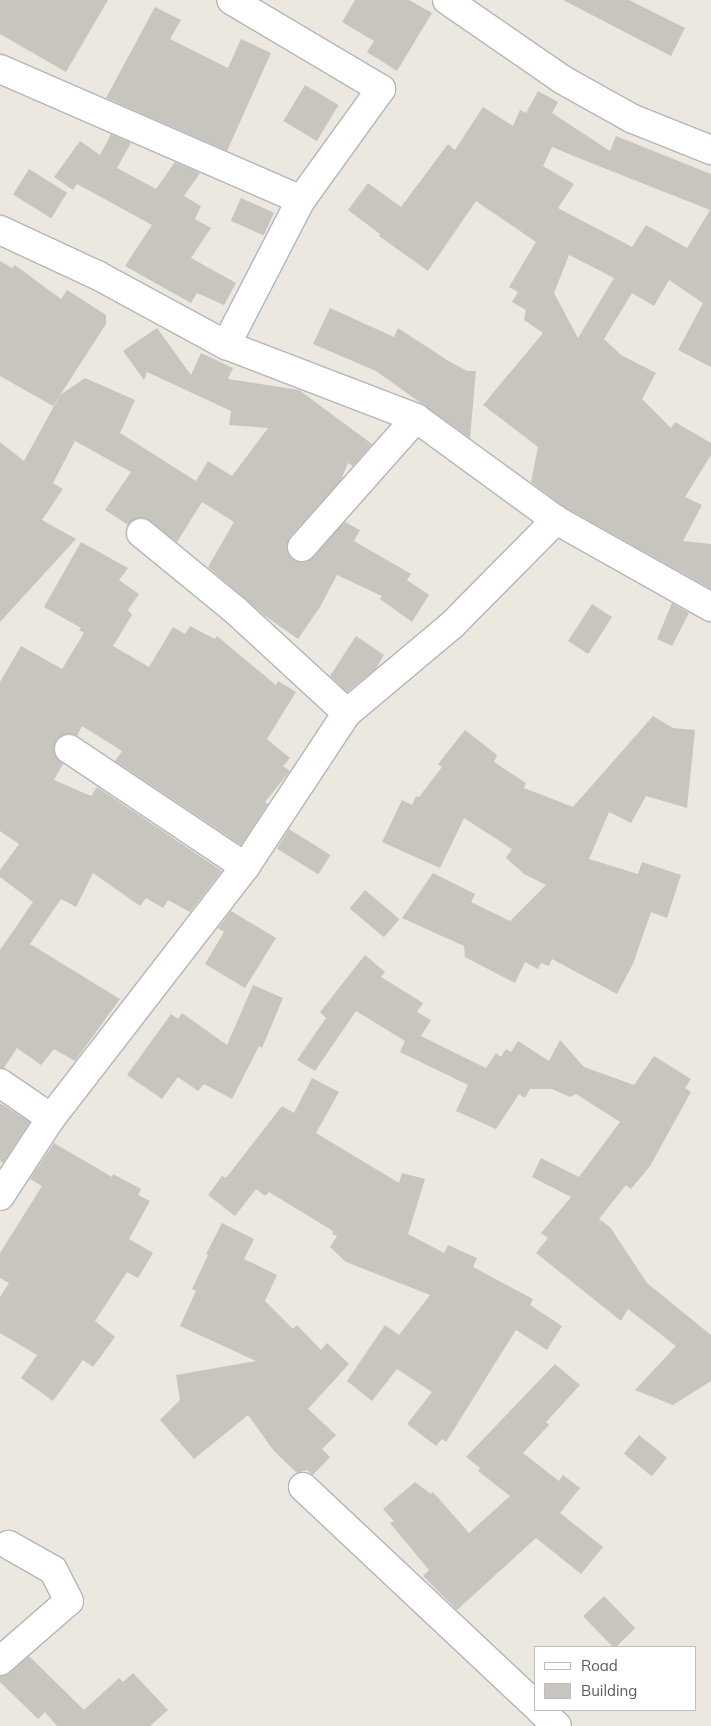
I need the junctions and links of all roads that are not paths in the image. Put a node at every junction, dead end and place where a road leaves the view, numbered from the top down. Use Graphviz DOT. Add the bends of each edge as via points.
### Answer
graph roads {
  1 [pos="231,0"];
  2 [pos="447,0"];
  3 [pos="0,69"];
  4 [pos="711,150"];
  5 [pos="302,200"];
  6 [pos="0,230"];
  7 [pos="226,345"];
  8 [pos="416,418"];
  9 [pos="556,520"];
  10 [pos="141,533"];
  11 [pos="302,546"];
  12 [pos="711,607"];
  13 [pos="347,713"];
  14 [pos="69,749"];
  15 [pos="245,867"];
  16 [pos="0,1083"];
  17 [pos="51,1118"];
  18 [pos="0,1196"];
  19 [pos="303,1486"];
  20 [pos="9,1544"];
  21 [pos="0,1661"];
  22 [pos="534,1704"];
  23 [pos="541,1711"];
  24 [pos="557,1726"];
  1 -- 5 [label="street" via="381,89"];
  2 -- 4 [label="street" via="563,80 633,119"];
  3 -- 5 [label="street"];
  5 -- 7 [label="street"];
  6 -- 7 [label="street" via="97,275"];
  7 -- 8 [label="street"];
  8 -- 9 [label="street"];
  8 -- 11 [label="street"];
  9 -- 12 [label="street"];
  9 -- 13 [label="street" via="452,625"];
  10 -- 13 [label="street" via="234,610"];
  13 -- 15 [label="street"];
  14 -- 15 [label="street"];
  15 -- 17 [label="street"];
  16 -- 17 [label="street"];
  17 -- 18 [label="street"];
  19 -- 22 [label="street"];
  20 -- 21 [label="street" via="53,1570 69,1601"];
  23 -- 24 [label="street"];
}
